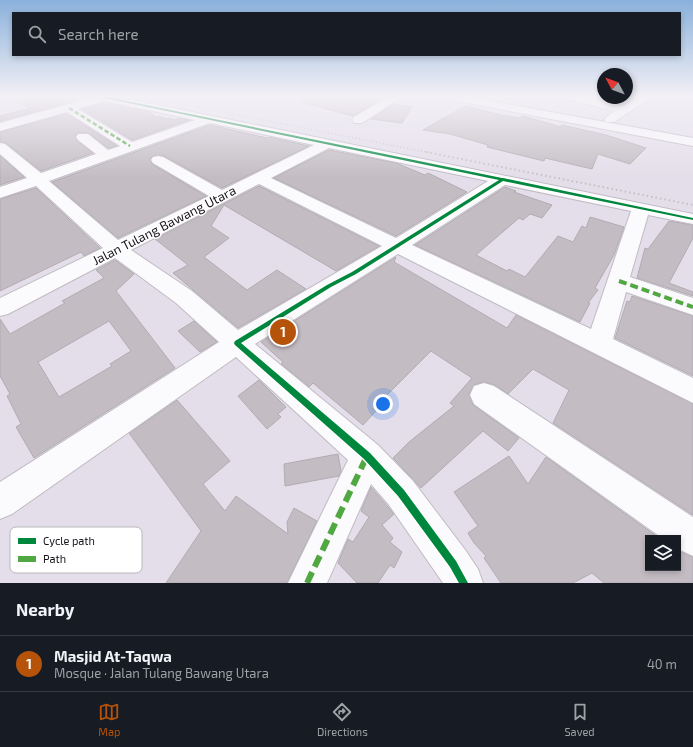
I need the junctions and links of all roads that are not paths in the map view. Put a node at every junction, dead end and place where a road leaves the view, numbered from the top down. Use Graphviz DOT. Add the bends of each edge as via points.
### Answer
graph roads {
  1 [pos="10,124"];
  2 [pos="95,124"];
  3 [pos="192,124"];
  4 [pos="239,124"];
  5 [pos="604,124"];
  6 [pos="0,127"];
  7 [pos="83,137"];
  8 [pos="693,142"];
  9 [pos="328,143"];
  10 [pos="130,146"];
  11 [pos="0,148"];
  12 [pos="106,155"];
  13 [pos="158,160"];
  14 [pos="258,178"];
  15 [pos="38,179"];
  16 [pos="503,179"];
  17 [pos="0,193"];
  18 [pos="221,196"];
  19 [pos="641,209"];
  20 [pos="693,219"];
  21 [pos="395,247"];
  22 [pos="117,250"];
  23 [pos="619,281"];
  24 [pos="0,308"];
  25 [pos="693,308"];
  26 [pos="237,343"];
  27 [pos="599,344"];
  28 [pos="693,391"];
  29 [pos="484,395"];
  30 [pos="367,456"];
  31 [pos="0,502"];
  32 [pos="693,538"];
  33 [pos="306,583"];
  34 [pos="464,583"];
  1 -- 6 [label="street"];
  2 -- 10 [label="street" via="111,137"];
  3 -- 10 [label="street"];
  4 -- 9 [label="street"];
  5 -- 8 [label="street"];
  7 -- 12 [label="street"];
  9 -- 14 [label="street, Jalan Tulang Bawang Utara"];
  9 -- 16 [label="street"];
  10 -- 12 [label="street"];
  11 -- 15 [label="street"];
  12 -- 15 [label="street"];
  13 -- 18 [label="street"];
  14 -- 18 [label="street, Jalan Tulang Bawang Utara"];
  14 -- 21 [label="street"];
  15 -- 17 [label="street"];
  15 -- 22 [label="street"];
  16 -- 19 [label="street"];
  16 -- 21 [label="street"];
  18 -- 22 [label="street, Jalan Tulang Bawang Utara"];
  19 -- 20 [label="street"];
  19 -- 23 [label="street"];
  21 -- 26 [label="street"];
  21 -- 27 [label="street"];
  22 -- 24 [label="street, Jalan Tulang Bawang Utara"];
  22 -- 26 [label="street" via="184,297"];
  23 -- 25 [label="street"];
  23 -- 27 [label="street"];
  26 -- 30 [label="street"];
  26 -- 31 [label="street"];
  27 -- 28 [label="street"];
  29 -- 32 [label="street"];
  30 -- 33 [label="street"];
  30 -- 34 [label="street" via="401,493"];
}
